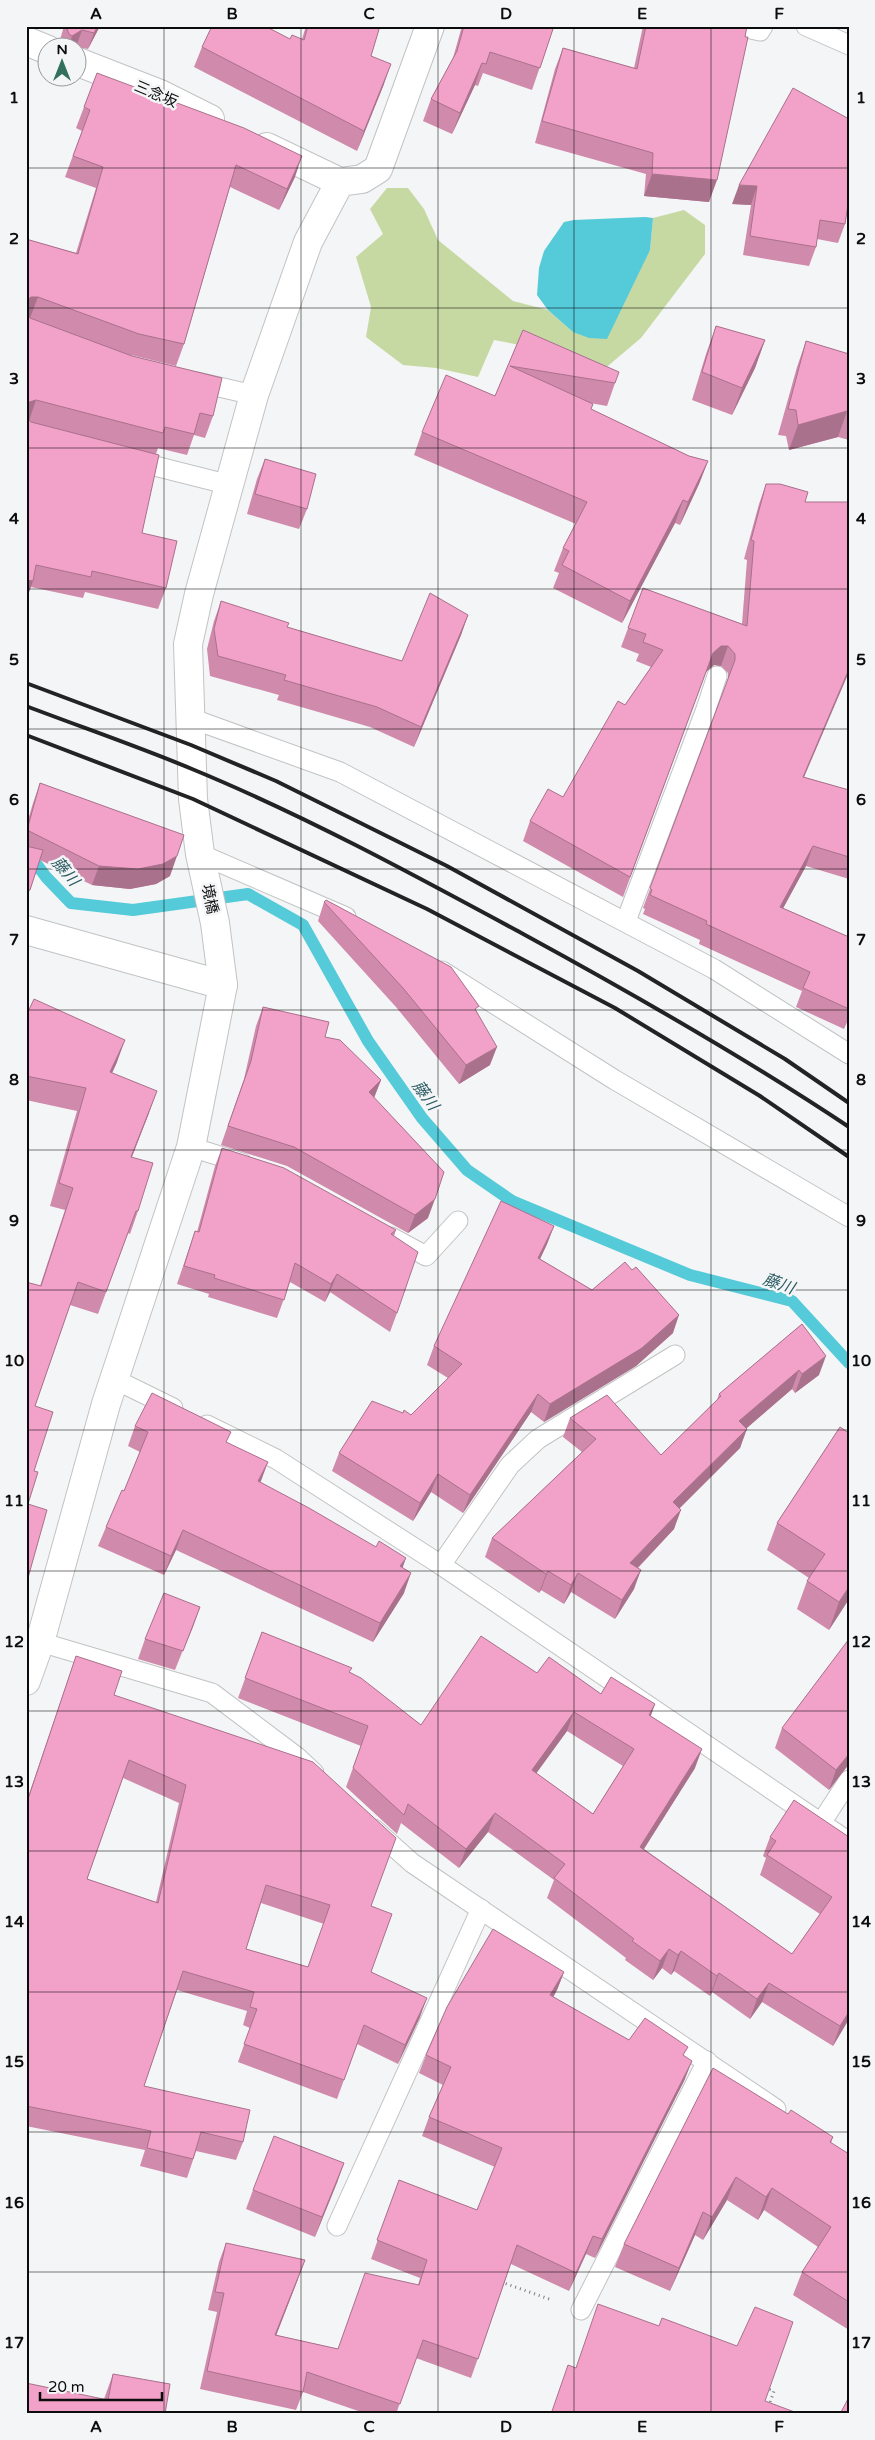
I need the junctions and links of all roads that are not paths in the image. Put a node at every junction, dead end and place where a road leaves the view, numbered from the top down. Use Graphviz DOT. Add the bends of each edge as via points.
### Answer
graph roads {
  1 [pos="430,26"];
  2 [pos="737,26"];
  3 [pos="763,26"];
  4 [pos="806,26"];
  5 [pos="26,41"];
  6 [pos="849,45"];
  7 [pos="38,46"];
  8 [pos="88,66"];
  9 [pos="340,182"];
  10 [pos="176,377"];
  11 [pos="254,395"];
  12 [pos="110,454"];
  13 [pos="230,486"];
  14 [pos="717,676"];
  15 [pos="190,718"];
  16 [pos="202,864"];
  17 [pos="626,920"];
  18 [pos="366,926"];
  19 [pos="26,930"];
  20 [pos="425,960"];
  21 [pos="223,986"];
  22 [pos="849,1054"];
  23 [pos="190,1146"];
  24 [pos="263,1170"];
  25 [pos="849,1218"];
  26 [pos="458,1221"];
  27 [pos="375,1228"];
  28 [pos="675,1355"];
  29 [pos="114,1379"];
  30 [pos="441,1565"];
  31 [pos="40,1642"];
  32 [pos="26,1682"];
  33 [pos="849,1780"];
  34 [pos="325,1784"];
  35 [pos="362,1817"];
  36 [pos="821,1823"];
  37 [pos="849,1842"];
  38 [pos="481,1909"];
  39 [pos="707,2061"];
  40 [pos="794,2121"];
  41 [pos="337,2226"];
  42 [pos="581,2310"];
  1 -- 9 [label="street" via="378,169 362,179"];
  2 -- 3 [label="lane" via="760,32"];
  4 -- 6 [label="lane"];
  5 -- 7 [label="street"];
  8 -- 9 [label="street, 三念坂" via="160,94"];
  9 -- 11 [label="street, 境橋" via="308,242"];
  10 -- 11 [label="lane"];
  11 -- 13 [label="street, 境橋"];
  12 -- 13 [label="lane"];
  13 -- 15 [label="street, 境橋" via="188,644"];
  14 -- 17 [label="lane"];
  15 -- 16 [label="street, 境橋" via="193,799"];
  15 -- 17 [label="lane" via="340,772"];
  16 -- 18 [label="lane"];
  16 -- 21 [label="street, 境橋" via="215,923"];
  17 -- 22 [label="lane" via="714,968"];
  19 -- 21 [label="street"];
  20 -- 25 [label="lane" via="615,1080"];
  21 -- 23 [label="street, 境橋"];
  23 -- 24 [label="lane"];
  23 -- 29 [label="street, 境橋"];
  26 -- 27 [label="lane" via="426,1256"];
  28 -- 30 [label="lane" via="531,1446 510,1465"];
  29 -- 30 [label="lane" via="276,1459"];
  29 -- 31 [label="street, 境橋"];
  30 -- 36 [label="lane"];
  31 -- 32 [label="street, 境橋"];
  31 -- 34 [label="lane" via="212,1693"];
  33 -- 36 [label="lane"];
  35 -- 38 [label="lane" via="412,1863"];
  36 -- 37 [label="lane"];
  38 -- 39 [label="lane"];
  38 -- 41 [label="lane"];
  39 -- 40 [label="lane"];
  39 -- 42 [label="lane"];
}
